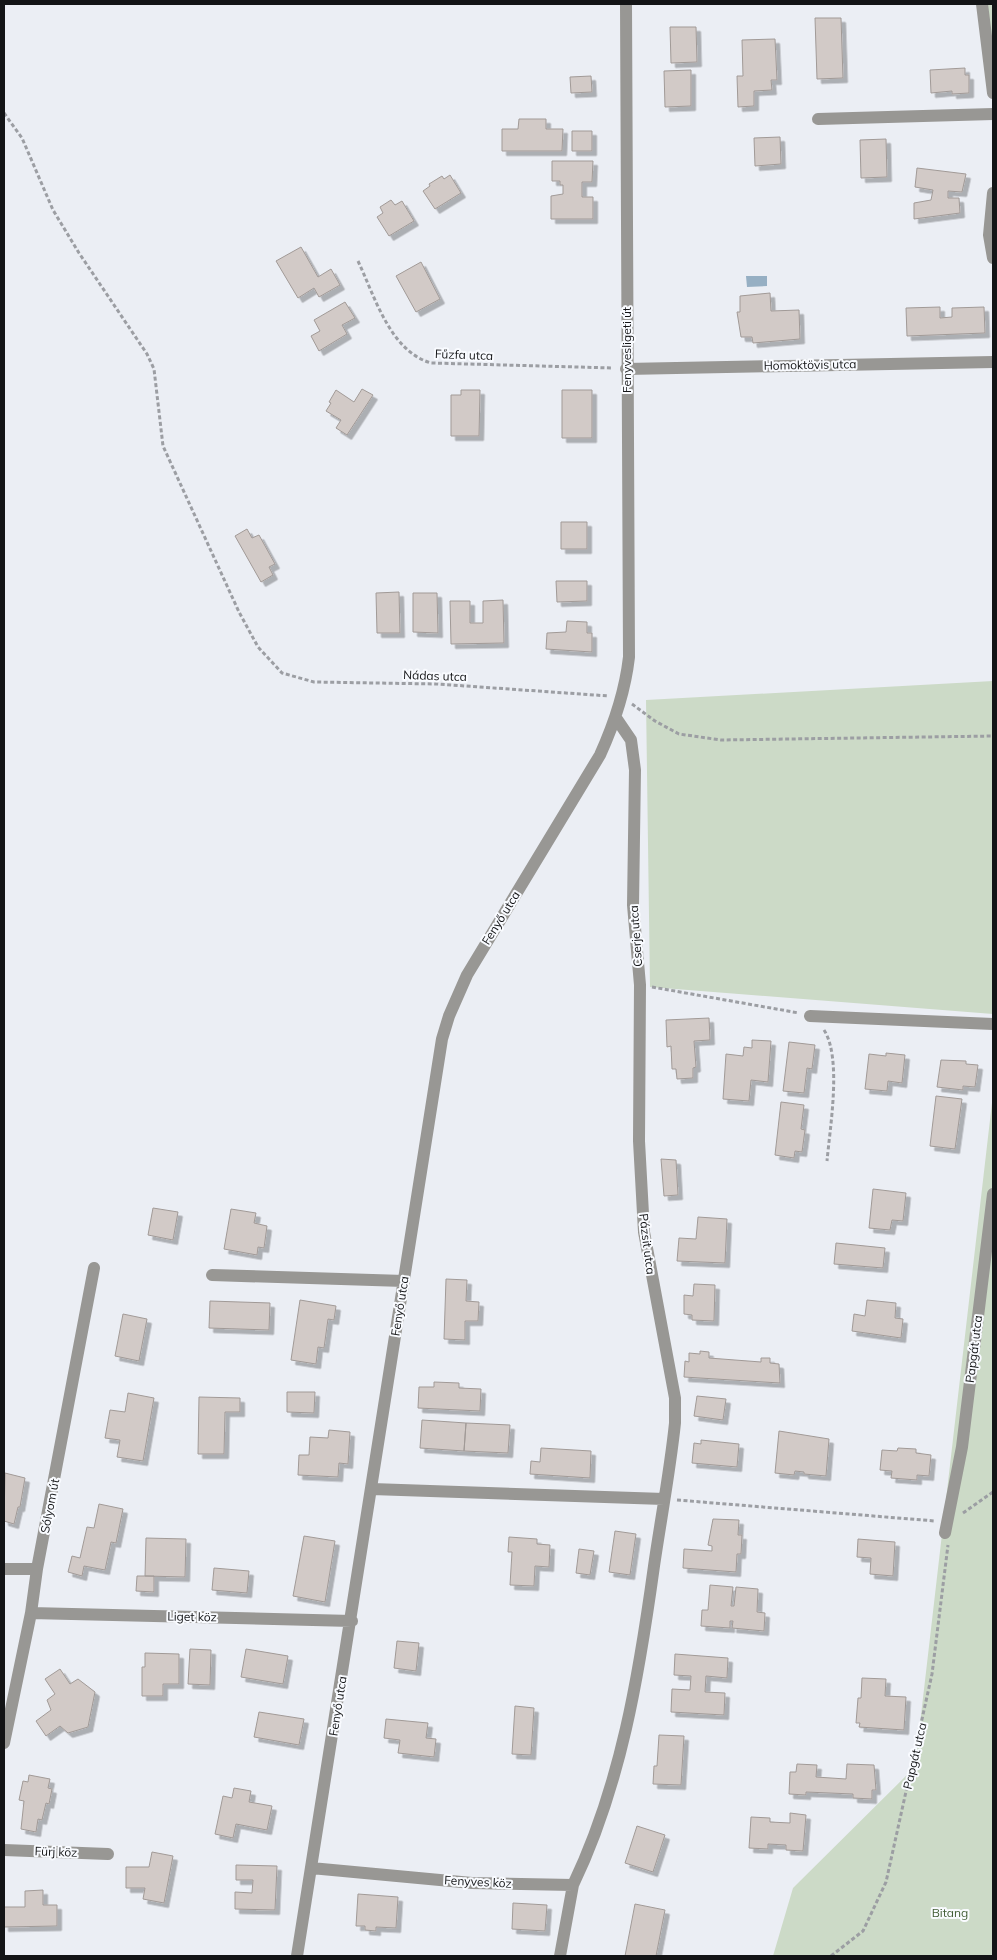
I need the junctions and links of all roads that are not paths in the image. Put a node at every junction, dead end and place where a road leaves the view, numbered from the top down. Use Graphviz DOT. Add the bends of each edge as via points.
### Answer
graph roads {
  1 [pos="626,4"];
  2 [pos="982,4"];
  3 [pos="993,93"];
  4 [pos="993,114"];
  5 [pos="818,119"];
  6 [pos="993,193"];
  7 [pos="993,258"];
  8 [pos="993,362"];
  9 [pos="626,369"];
  10 [pos="623,697"];
  11 [pos="616,718"];
  12 [pos="640,985"];
  13 [pos="810,1016"];
  14 [pos="993,1024"];
  15 [pos="993,1194"];
  16 [pos="94,1268"];
  17 [pos="212,1275"];
  18 [pos="404,1281"];
  19 [pos="372,1490"];
  20 [pos="664,1499"];
  21 [pos="946,1528"];
  22 [pos="4,1569"];
  23 [pos="38,1569"];
  24 [pos="32,1612"];
  25 [pos="352,1621"];
  26 [pos="4,1743"];
  27 [pos="4,1850"];
  28 [pos="108,1854"];
  29 [pos="311,1868"];
  30 [pos="573,1885"];
  31 [pos="297,1956"];
  32 [pos="560,1956"];
  1 -- 9 [label="street, Fenyvesligeti út"];
  2 -- 3 [label="street"];
  4 -- 5 [label="street"];
  6 -- 7 [label="street" via="989,235"];
  8 -- 9 [label="street, Homoktövis utca"];
  9 -- 10 [label="street, Fenyvesligeti út" via="629,657"];
  10 -- 11 [label="street, Fenyő utca"];
  11 -- 12 [label="street, Cserje utca" via="631,740 634,754 633,905"];
  11 -- 18 [label="street, Fenyő utca" via="600,755 479,953 449,1016 437,1063"];
  12 -- 20 [label="street, Pázsit utca" via="639,1141 644,1232 675,1398 676,1423"];
  13 -- 14 [label="street"];
  15 -- 21 [label="street, Papgát utca" via="962,1448"];
  16 -- 23 [label="street, Sólyom út"];
  17 -- 18 [label="street"];
  18 -- 19 [label="street, Fenyő utca"];
  19 -- 20 [label="street"];
  19 -- 25 [label="street, Fenyő utca"];
  20 -- 30 [label="street, Pázsit utca" via="630,1716 610,1791 588,1854"];
  22 -- 23 [label="street"];
  23 -- 24 [label="street, Sólyom út"];
  24 -- 25 [label="street, Liget köz"];
  24 -- 26 [label="street, Sólyom út"];
  25 -- 29 [label="street, Fenyő utca"];
  27 -- 28 [label="street, Fürj köz"];
  29 -- 30 [label="street, Fenyves köz" via="472,1883"];
  29 -- 31 [label="street, Fenyő utca"];
  30 -- 32 [label="street"];
}
